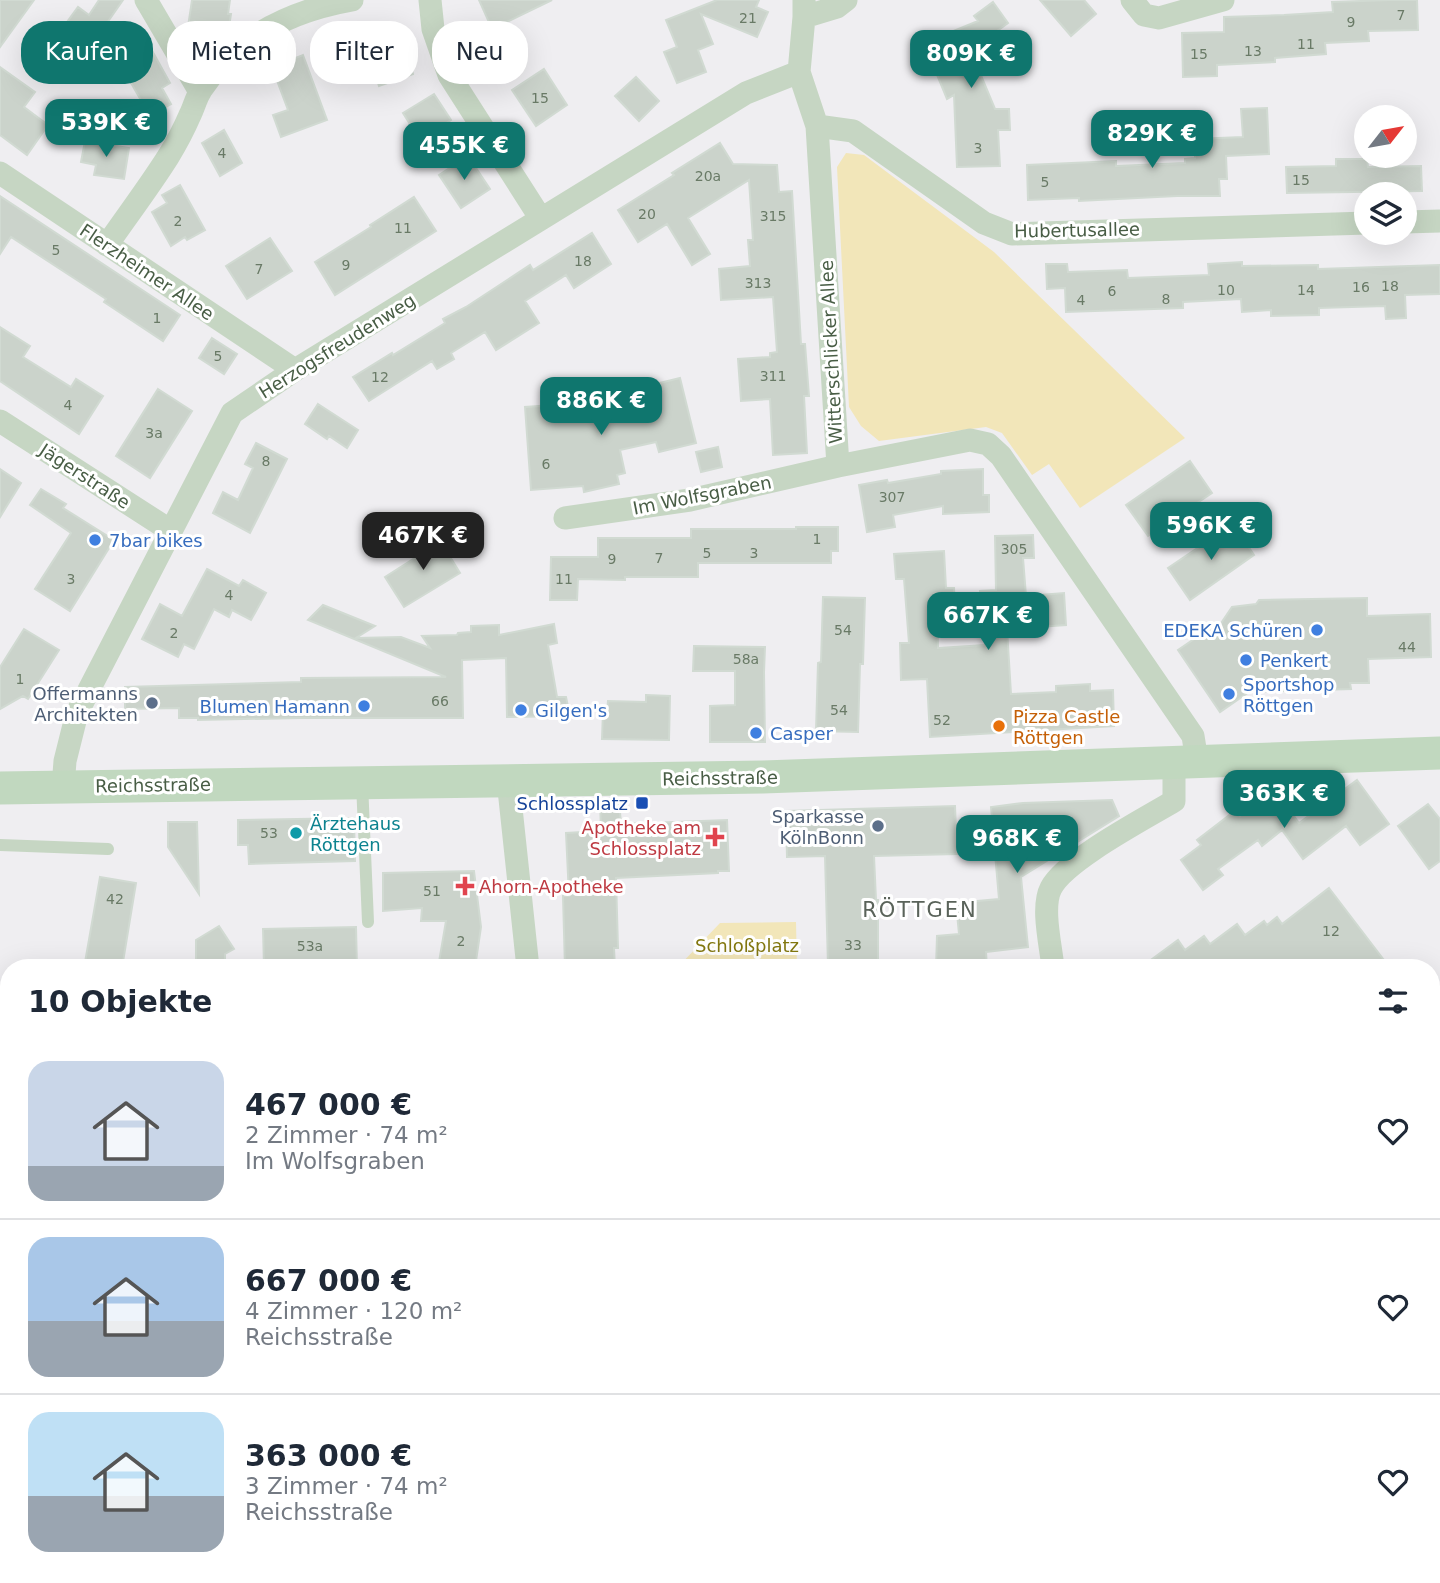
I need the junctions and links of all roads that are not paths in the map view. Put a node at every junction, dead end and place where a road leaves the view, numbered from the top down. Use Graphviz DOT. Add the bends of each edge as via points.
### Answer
graph roads {
  1 [pos="146,0"];
  2 [pos="352,0"];
  3 [pos="430,0"];
  4 [pos="846,0"];
  5 [pos="1132,0"];
  6 [pos="1223,0"];
  7 [pos="804,9"];
  8 [pos="799,72"];
  9 [pos="200,92"];
  10 [pos="817,126"];
  11 [pos="0,173"];
  12 [pos="541,219"];
  13 [pos="1440,221"];
  14 [pos="1417,222"];
  15 [pos="1354,223"];
  16 [pos="107,245"];
  17 [pos="295,370"];
  18 [pos="0,422"];
  19 [pos="838,467"];
  20 [pos="565,518"];
  21 [pos="171,531"];
  22 [pos="1440,753"];
  23 [pos="1185,761"];
  24 [pos="508,780"];
  25 [pos="362,782"];
  26 [pos="62,787"];
  27 [pos="0,788"];
  28 [pos="0,845"];
  29 [pos="108,849"];
  30 [pos="368,922"];
  31 [pos="527,959"];
  32 [pos="1052,959"];
  1 -- 9 [label="street"];
  2 -- 9 [label="street" via="326,4 256,34 224,60"];
  3 -- 12 [label="street" via="433,29 449,75"];
  4 -- 7 [label="street" via="837,7"];
  5 -- 6 [label="street" via="1144,15 1159,18"];
  7 -- 8 [label="street, Witterschlicker Allee"];
  8 -- 10 [label="street, Witterschlicker Allee"];
  8 -- 12 [label="street, Herzogsfreudenweg" via="746,93"];
  9 -- 16 [label="street" via="168,158"];
  10 -- 15 [label="street, Hubertusallee" via="853,131 984,223 1012,234"];
  10 -- 19 [label="street, Witterschlicker Allee"];
  11 -- 16 [label="street, Flerzheimer Allee"];
  12 -- 17 [label="street, Herzogsfreudenweg"];
  13 -- 14 [label="street"];
  16 -- 17 [label="street, Flerzheimer Allee"];
  17 -- 21 [label="street, Herzogsfreudenweg" via="232,412"];
  18 -- 21 [label="street, Jägerstraße"];
  19 -- 20 [label="street, Im Wolfsgraben" via="691,500"];
  19 -- 23 [label="street, Witterschlicker Allee" via="970,440 988,444 1001,456 1193,736"];
  21 -- 26 [label="street, Herzogsfreudenweg" via="77,713"];
  22 -- 23 [label="main road, Reichsstraße"];
  23 -- 24 [label="main road, Reichsstraße" via="763,777"];
  23 -- 32 [label="street, Witterschlicker Allee" via="1174,801 1099,846 1051,888 1047,908"];
  24 -- 25 [label="main road, Reichsstraße"];
  24 -- 31 [label="street"];
  25 -- 26 [label="main road, Reichsstraße"];
  25 -- 30 [label="lane"];
  26 -- 27 [label="main road, Reichsstraße"];
  28 -- 29 [label="lane"];
}
